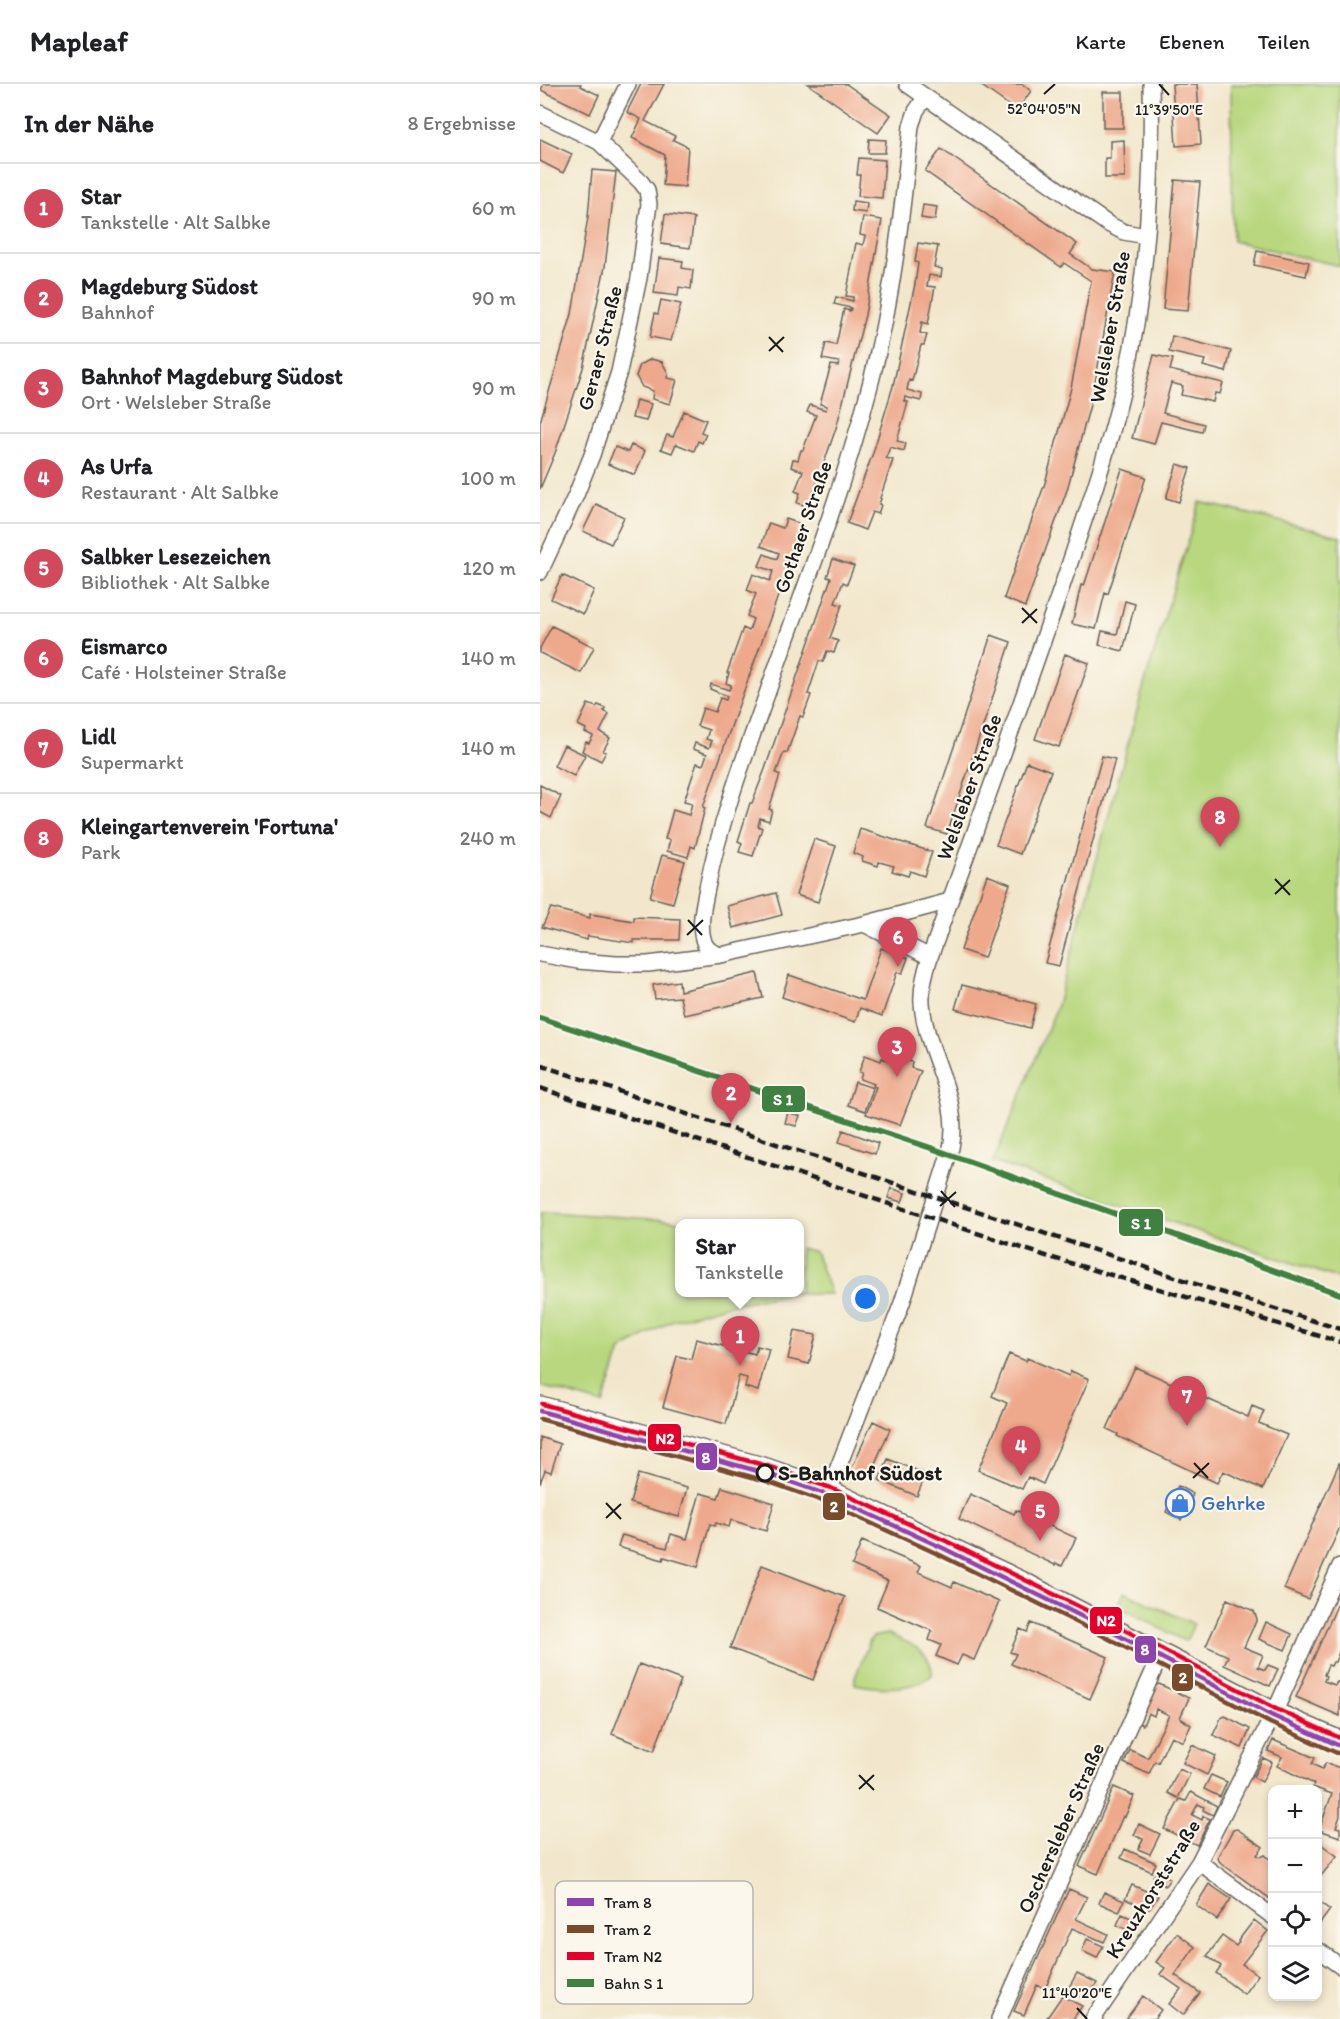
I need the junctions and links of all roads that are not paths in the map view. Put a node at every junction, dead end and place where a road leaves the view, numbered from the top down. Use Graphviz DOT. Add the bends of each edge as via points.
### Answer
graph roads {
  1 [pos="628,84"];
  2 [pos="907,84"];
  3 [pos="1151,84"];
  4 [pos="925,98"];
  5 [pos="540,113"];
  6 [pos="599,142"];
  7 [pos="1146,236"];
  8 [pos="540,572"];
  9 [pos="950,901"];
  10 [pos="864,924"];
  11 [pos="540,954"];
  12 [pos="721,955"];
  13 [pos="930,957"];
  14 [pos="540,1407"];
  15 [pos="829,1491"];
  16 [pos="1340,1566"];
  17 [pos="1161,1654"];
  18 [pos="1274,1713"];
  19 [pos="1340,1742"];
  20 [pos="1199,1862"];
  21 [pos="1268,1913"];
  22 [pos="1322,1953"];
  23 [pos="1340,1966"];
  24 [pos="999,2019"];
  25 [pos="1093,2019"];
  1 -- 6 [label="street"];
  2 -- 4 [label="street"];
  3 -- 7 [label="street, Welsleber Straße" via="1152,159"];
  4 -- 7 [label="street" via="1108,224"];
  4 -- 12 [label="street, Gothaer Straße" via="911,126 893,278 869,390 715,851 702,930 705,946"];
  5 -- 6 [label="street, Geraer Straße"];
  6 -- 8 [label="street, Geraer Straße" via="644,185 649,200 647,225 629,330 613,393 576,495"];
  7 -- 9 [label="street, Welsleber Straße" via="1132,348 1106,452"];
  9 -- 10 [label="street"];
  9 -- 13 [label="street, Welsleber Straße"];
  10 -- 12 [label="street"];
  10 -- 13 [label="street"];
  11 -- 12 [label="street" via="633,964"];
  13 -- 15 [label="street, Welsleber Straße" via="922,1008 951,1104 953,1140 902,1303"];
  14 -- 15 [label="main road"];
  15 -- 17 [label="main road"];
  16 -- 18 [label="street, Kreuzhorststraße"];
  17 -- 18 [label="main road"];
  17 -- 24 [label="street, Oschersleber Straße"];
  18 -- 19 [label="main road"];
  18 -- 20 [label="street, Kreuzhorststraße"];
  20 -- 21 [label="street"];
  20 -- 25 [label="street, Kreuzhorststraße"];
  22 -- 23 [label="street"];
}
